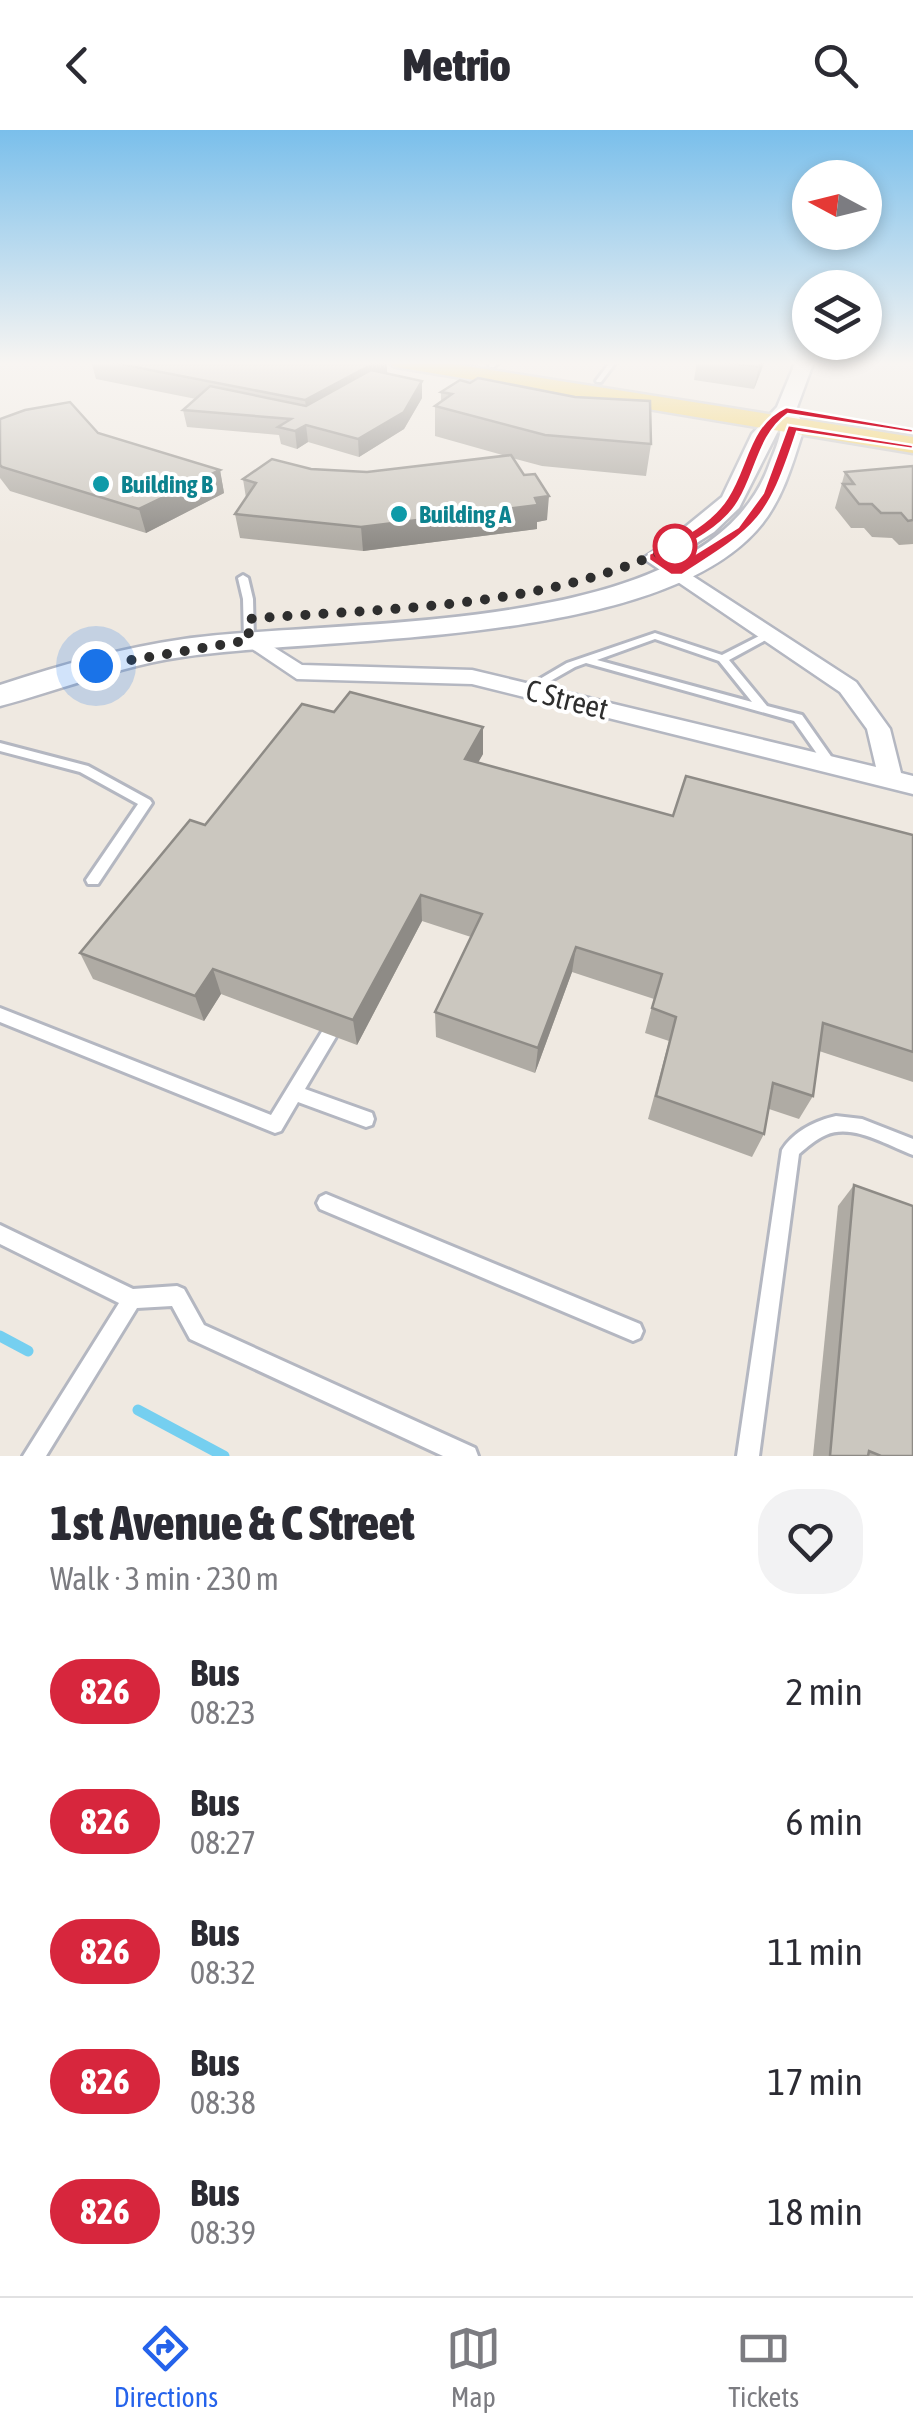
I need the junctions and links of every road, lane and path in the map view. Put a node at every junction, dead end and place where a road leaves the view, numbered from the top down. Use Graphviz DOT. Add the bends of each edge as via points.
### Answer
graph roads {
  1 [pos="780,423"];
  2 [pos="797,423"];
  3 [pos="824,423"];
  4 [pos="913,429"];
  5 [pos="913,445"];
  6 [pos="665,564"];
  7 [pos="243,578"];
  8 [pos="249,629"];
  9 [pos="769,634"];
  10 [pos="723,659"];
  11 [pos="586,660"];
  12 [pos="0,672"];
  13 [pos="527,690"];
  14 [pos="0,696"];
  15 [pos="764,709"];
  16 [pos="0,747"];
  17 [pos="832,765"];
  18 [pos="888,779"];
  19 [pos="913,785"];
  20 [pos="93,880"];
  21 [pos="0,1015"];
  22 [pos="328,1035"];
  23 [pos="294,1094"];
  24 [pos="366,1119"];
  25 [pos="913,1147"];
  26 [pos="326,1203"];
  27 [pos="0,1234"];
  28 [pos="132,1298"];
  29 [pos="633,1331"];
  30 [pos="34,1456"];
  31 [pos="467,1456"];
  32 [pos="748,1456"];
  1 -- 6 [label="street" via="732,502"];
  2 -- 5 [label="main road"];
  3 -- 4 [label="main road"];
  6 -- 8 [label="street" via="637,588 535,613"];
  6 -- 9 [label="street"];
  7 -- 8 [label="lane"];
  8 -- 12 [label="street" via="116,639"];
  8 -- 13 [label="street, C Street" via="298,672 472,677"];
  8 -- 14 [label="street"];
  9 -- 10 [label="lane"];
  9 -- 18 [label="street" via="848,687 871,711 883,734"];
  10 -- 11 [label="lane" via="655,636"];
  10 -- 15 [label="lane"];
  11 -- 13 [label="lane"];
  11 -- 15 [label="lane"];
  13 -- 17 [label="street, C Street"];
  15 -- 17 [label="lane" via="798,718"];
  16 -- 20 [label="lane" via="84,768 146,803"];
  17 -- 18 [label="street, C Street"];
  18 -- 19 [label="street, C Street"];
  21 -- 23 [label="lane" via="275,1125"];
  22 -- 23 [label="lane"];
  23 -- 24 [label="lane"];
  25 -- 32 [label="lane" via="836,1121 816,1126 792,1150"];
  26 -- 29 [label="lane"];
  27 -- 28 [label="lane"];
  28 -- 30 [label="lane"];
  28 -- 31 [label="lane" via="177,1296 198,1332"];
}
